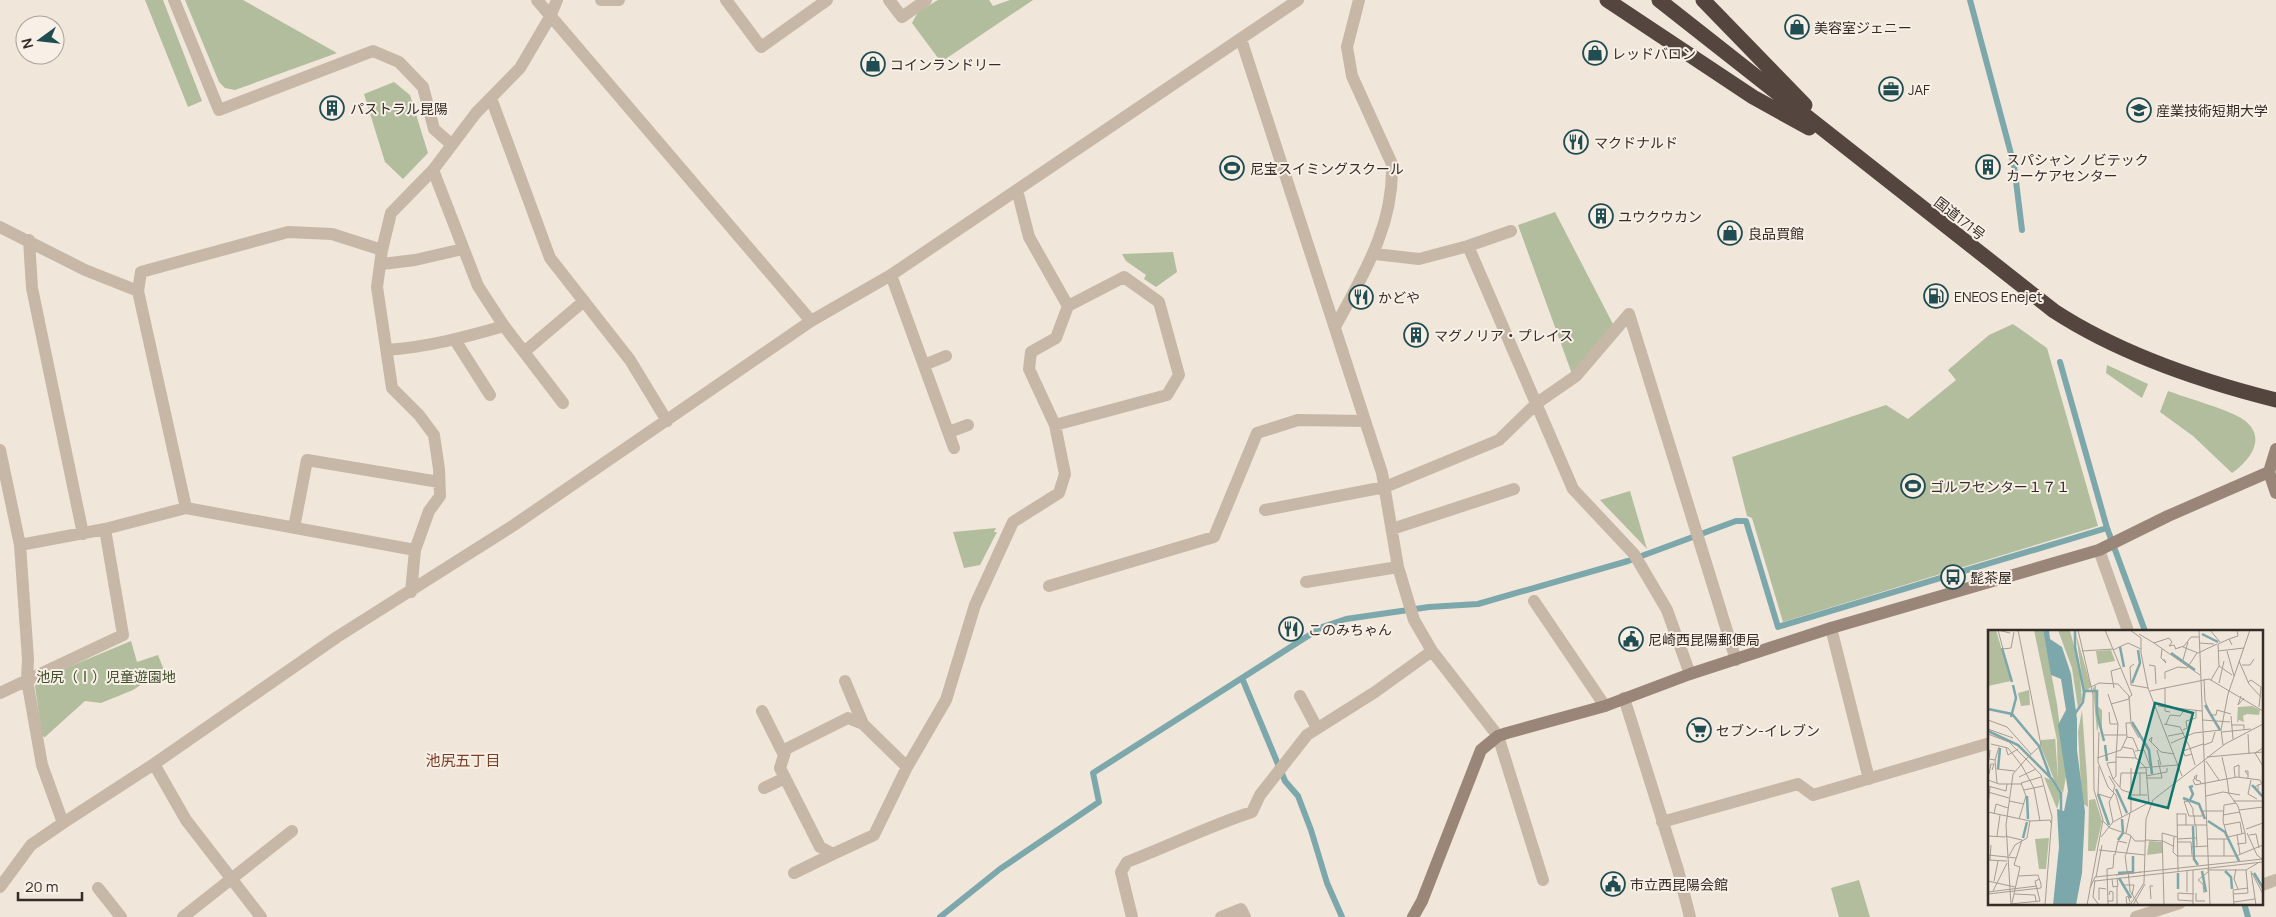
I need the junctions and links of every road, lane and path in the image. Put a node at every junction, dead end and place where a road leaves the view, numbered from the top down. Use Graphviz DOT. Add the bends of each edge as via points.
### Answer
graph roads {
  1 [pos="174,0"];
  2 [pos="537,0"];
  3 [pos="557,0"];
  4 [pos="601,0"];
  5 [pos="619,0"];
  6 [pos="726,0"];
  7 [pos="827,0"];
  8 [pos="889,0"];
  9 [pos="926,0"];
  10 [pos="1298,0"];
  11 [pos="1359,0"];
  12 [pos="1607,0"];
  13 [pos="1659,0"];
  14 [pos="1704,0"];
  15 [pos="550,17"];
  16 [pos="1241,39"];
  17 [pos="491,98"];
  18 [pos="451,144"];
  19 [pos="1846,148"];
  20 [pos="433,170"];
  21 [pos="1017,190"];
  22 [pos="0,227"];
  23 [pos="1511,231"];
  24 [pos="29,240"];
  25 [pos="1468,246"];
  26 [pos="463,249"];
  27 [pos="382,250"];
  28 [pos="1375,254"];
  29 [pos="382,264"];
  30 [pos="891,275"];
  31 [pos="138,291"];
  32 [pos="584,301"];
  33 [pos="1068,306"];
  34 [pos="811,322"];
  35 [pos="504,326"];
  36 [pos="1335,327"];
  37 [pos="455,340"];
  38 [pos="387,350"];
  39 [pos="524,352"];
  40 [pos="946,356"];
  41 [pos="924,365"];
  42 [pos="490,395"];
  43 [pos="2276,400"];
  44 [pos="563,403"];
  45 [pos="1538,403"];
  46 [pos="667,421"];
  47 [pos="1365,421"];
  48 [pos="968,425"];
  49 [pos="1055,425"];
  50 [pos="949,432"];
  51 [pos="954,448"];
  52 [pos="2276,449"];
  53 [pos="0,450"];
  54 [pos="2269,472"];
  55 [pos="440,482"];
  56 [pos="1386,487"];
  57 [pos="1514,489"];
  58 [pos="2276,493"];
  59 [pos="186,508"];
  60 [pos="1265,510"];
  61 [pos="294,528"];
  62 [pos="105,529"];
  63 [pos="1392,529"];
  64 [pos="83,534"];
  65 [pos="20,545"];
  66 [pos="415,550"];
  67 [pos="2099,550"];
  68 [pos="1398,567"];
  69 [pos="1306,582"];
  70 [pos="1048,586"];
  71 [pos="411,592"];
  72 [pos="1534,601"];
  73 [pos="1831,628"];
  74 [pos="2128,630"];
  75 [pos="1432,651"];
  76 [pos="1736,660"];
  77 [pos="1690,674"];
  78 [pos="27,680"];
  79 [pos="845,681"];
  80 [pos="0,693"];
  81 [pos="1300,696"];
  82 [pos="1624,698"];
  83 [pos="1605,706"];
  84 [pos="762,711"];
  85 [pos="863,724"];
  86 [pos="1317,728"];
  87 [pos="1498,736"];
  88 [pos="1988,744"];
  89 [pos="784,755"];
  90 [pos="154,764"];
  91 [pos="908,767"];
  92 [pos="785,778"];
  93 [pos="1868,779"];
  94 [pos="764,788"];
  95 [pos="1662,822"];
  96 [pos="63,823"];
  97 [pos="292,831"];
  98 [pos="834,854"];
  99 [pos="794,873"];
  100 [pos="231,879"];
  101 [pos="1543,880"];
  102 [pos="2276,880"];
  103 [pos="2264,884"];
  104 [pos="0,887"];
  105 [pos="98,888"];
  106 [pos="2178,904"];
  107 [pos="2156,914"];
  108 [pos="121,917"];
  109 [pos="182,917"];
  110 [pos="261,917"];
  111 [pos="1132,917"];
  112 [pos="1221,917"];
  113 [pos="1245,917"];
  114 [pos="1413,917"];
  115 [pos="1690,917"];
  116 [pos="2136,917"];
  1 -- 18 [label="street" via="219,110 373,50 398,62 423,88 434,129"];
  2 -- 15 [label="street"];
  3 -- 15 [label="street"];
  4 -- 5 [label="street"];
  6 -- 7 [label="street" via="761,47"];
  8 -- 9 [label="street" via="902,17"];
  10 -- 16 [label="street"];
  11 -- 28 [label="street" via="1347,47 1352,76 1392,164 1386,217"];
  12 -- 19 [label="highway" via="1753,97"];
  13 -- 19 [label="highway, 国道171号"];
  14 -- 19 [label="highway"];
  15 -- 17 [label="street" via="520,68"];
  15 -- 34 [label="street"];
  16 -- 21 [label="street"];
  16 -- 36 [label="street"];
  17 -- 18 [label="street"];
  17 -- 32 [label="street" via="550,258"];
  18 -- 20 [label="street"];
  19 -- 43 [label="highway, 国道171号" via="2064,318 2180,371"];
  20 -- 26 [label="street"];
  20 -- 27 [label="street" via="392,213"];
  21 -- 30 [label="street"];
  21 -- 33 [label="street" via="1029,237"];
  22 -- 24 [label="street"];
  23 -- 25 [label="street"];
  24 -- 31 [label="street" via="85,270"];
  24 -- 64 [label="street" via="32,288"];
  25 -- 28 [label="street" via="1419,259"];
  25 -- 45 [label="street"];
  26 -- 29 [label="street"];
  26 -- 35 [label="street" via="478,286"];
  27 -- 29 [label="street"];
  27 -- 31 [label="street" via="332,234 288,232 141,272"];
  28 -- 36 [label="street"];
  29 -- 38 [label="street" via="377,287"];
  30 -- 34 [label="street"];
  30 -- 41 [label="street"];
  31 -- 59 [label="street"];
  32 -- 39 [label="street"];
  32 -- 46 [label="street" via="630,360"];
  33 -- 49 [label="street" via="1056,338 1031,352 1029,369"];
  33 -- 49 [label="street" via="1124,277 1159,302 1179,375 1167,395"];
  34 -- 46 [label="street"];
  35 -- 37 [label="street"];
  35 -- 39 [label="street"];
  36 -- 47 [label="street"];
  37 -- 38 [label="street"];
  37 -- 42 [label="street"];
  38 -- 55 [label="street" via="392,388 434,435"];
  39 -- 44 [label="street"];
  40 -- 41 [label="street"];
  41 -- 50 [label="street"];
  45 -- 56 [label="street" via="1499,440"];
  45 -- 76 [label="street" via="1576,376 1629,314"];
  45 -- 77 [label="street" via="1573,489 1634,554 1667,610"];
  46 -- 71 [label="street"];
  47 -- 56 [label="street"];
  47 -- 70 [label="street" via="1298,420 1257,433 1214,537"];
  48 -- 50 [label="street"];
  49 -- 91 [label="street" via="1064,474 1059,493 1013,522 975,605 946,700"];
  50 -- 51 [label="street"];
  52 -- 54 [label="street"];
  53 -- 65 [label="street"];
  54 -- 58 [label="street"];
  54 -- 67 [label="street"];
  55 -- 61 [label="street" via="307,460"];
  55 -- 66 [label="street" via="440,496 429,511"];
  56 -- 60 [label="street"];
  56 -- 63 [label="street"];
  57 -- 63 [label="street"];
  59 -- 61 [label="street"];
  59 -- 62 [label="street"];
  61 -- 66 [label="street"];
  62 -- 64 [label="street"];
  62 -- 78 [label="street" via="123,635"];
  63 -- 68 [label="street"];
  64 -- 65 [label="street"];
  65 -- 78 [label="street"];
  66 -- 71 [label="street"];
  67 -- 73 [label="street"];
  67 -- 74 [label="street"];
  68 -- 69 [label="street"];
  68 -- 75 [label="street" via="1414,620"];
  71 -- 90 [label="street" via="337,637"];
  72 -- 83 [label="street"];
  73 -- 76 [label="street"];
  73 -- 93 [label="street"];
  75 -- 86 [label="street"];
  75 -- 87 [label="street"];
  76 -- 77 [label="street"];
  77 -- 82 [label="street"];
  78 -- 80 [label="street"];
  78 -- 96 [label="street" via="42,765"];
  79 -- 85 [label="street"];
  81 -- 86 [label="street"];
  82 -- 83 [label="street"];
  82 -- 95 [label="street"];
  83 -- 87 [label="street"];
  84 -- 89 [label="street"];
  85 -- 89 [label="street" via="848,718 786,749"];
  85 -- 91 [label="street"];
  86 -- 111 [label="street" via="1288,758 1260,795 1252,812 1214,824 1200,834 1127,862 1121,872"];
  87 -- 101 [label="street" via="1528,851"];
  87 -- 114 [label="street" via="1482,750 1477,760 1422,902"];
  88 -- 93 [label="street"];
  89 -- 92 [label="street" via="780,768"];
  90 -- 96 [label="street"];
  90 -- 100 [label="street" via="186,820"];
  91 -- 98 [label="street" via="874,835"];
  92 -- 94 [label="street"];
  92 -- 98 [label="street" via="820,847"];
  93 -- 95 [label="street" via="1813,795 1798,784"];
  95 -- 115 [label="street"];
  96 -- 104 [label="street" via="31,845"];
  97 -- 100 [label="street"];
  98 -- 99 [label="street"];
  100 -- 109 [label="street"];
  100 -- 110 [label="street"];
  102 -- 103 [label="street"];
  105 -- 108 [label="street"];
  106 -- 107 [label="street"];
  107 -- 116 [label="street"];
  112 -- 113 [label="street" via="1241,909"];
}
